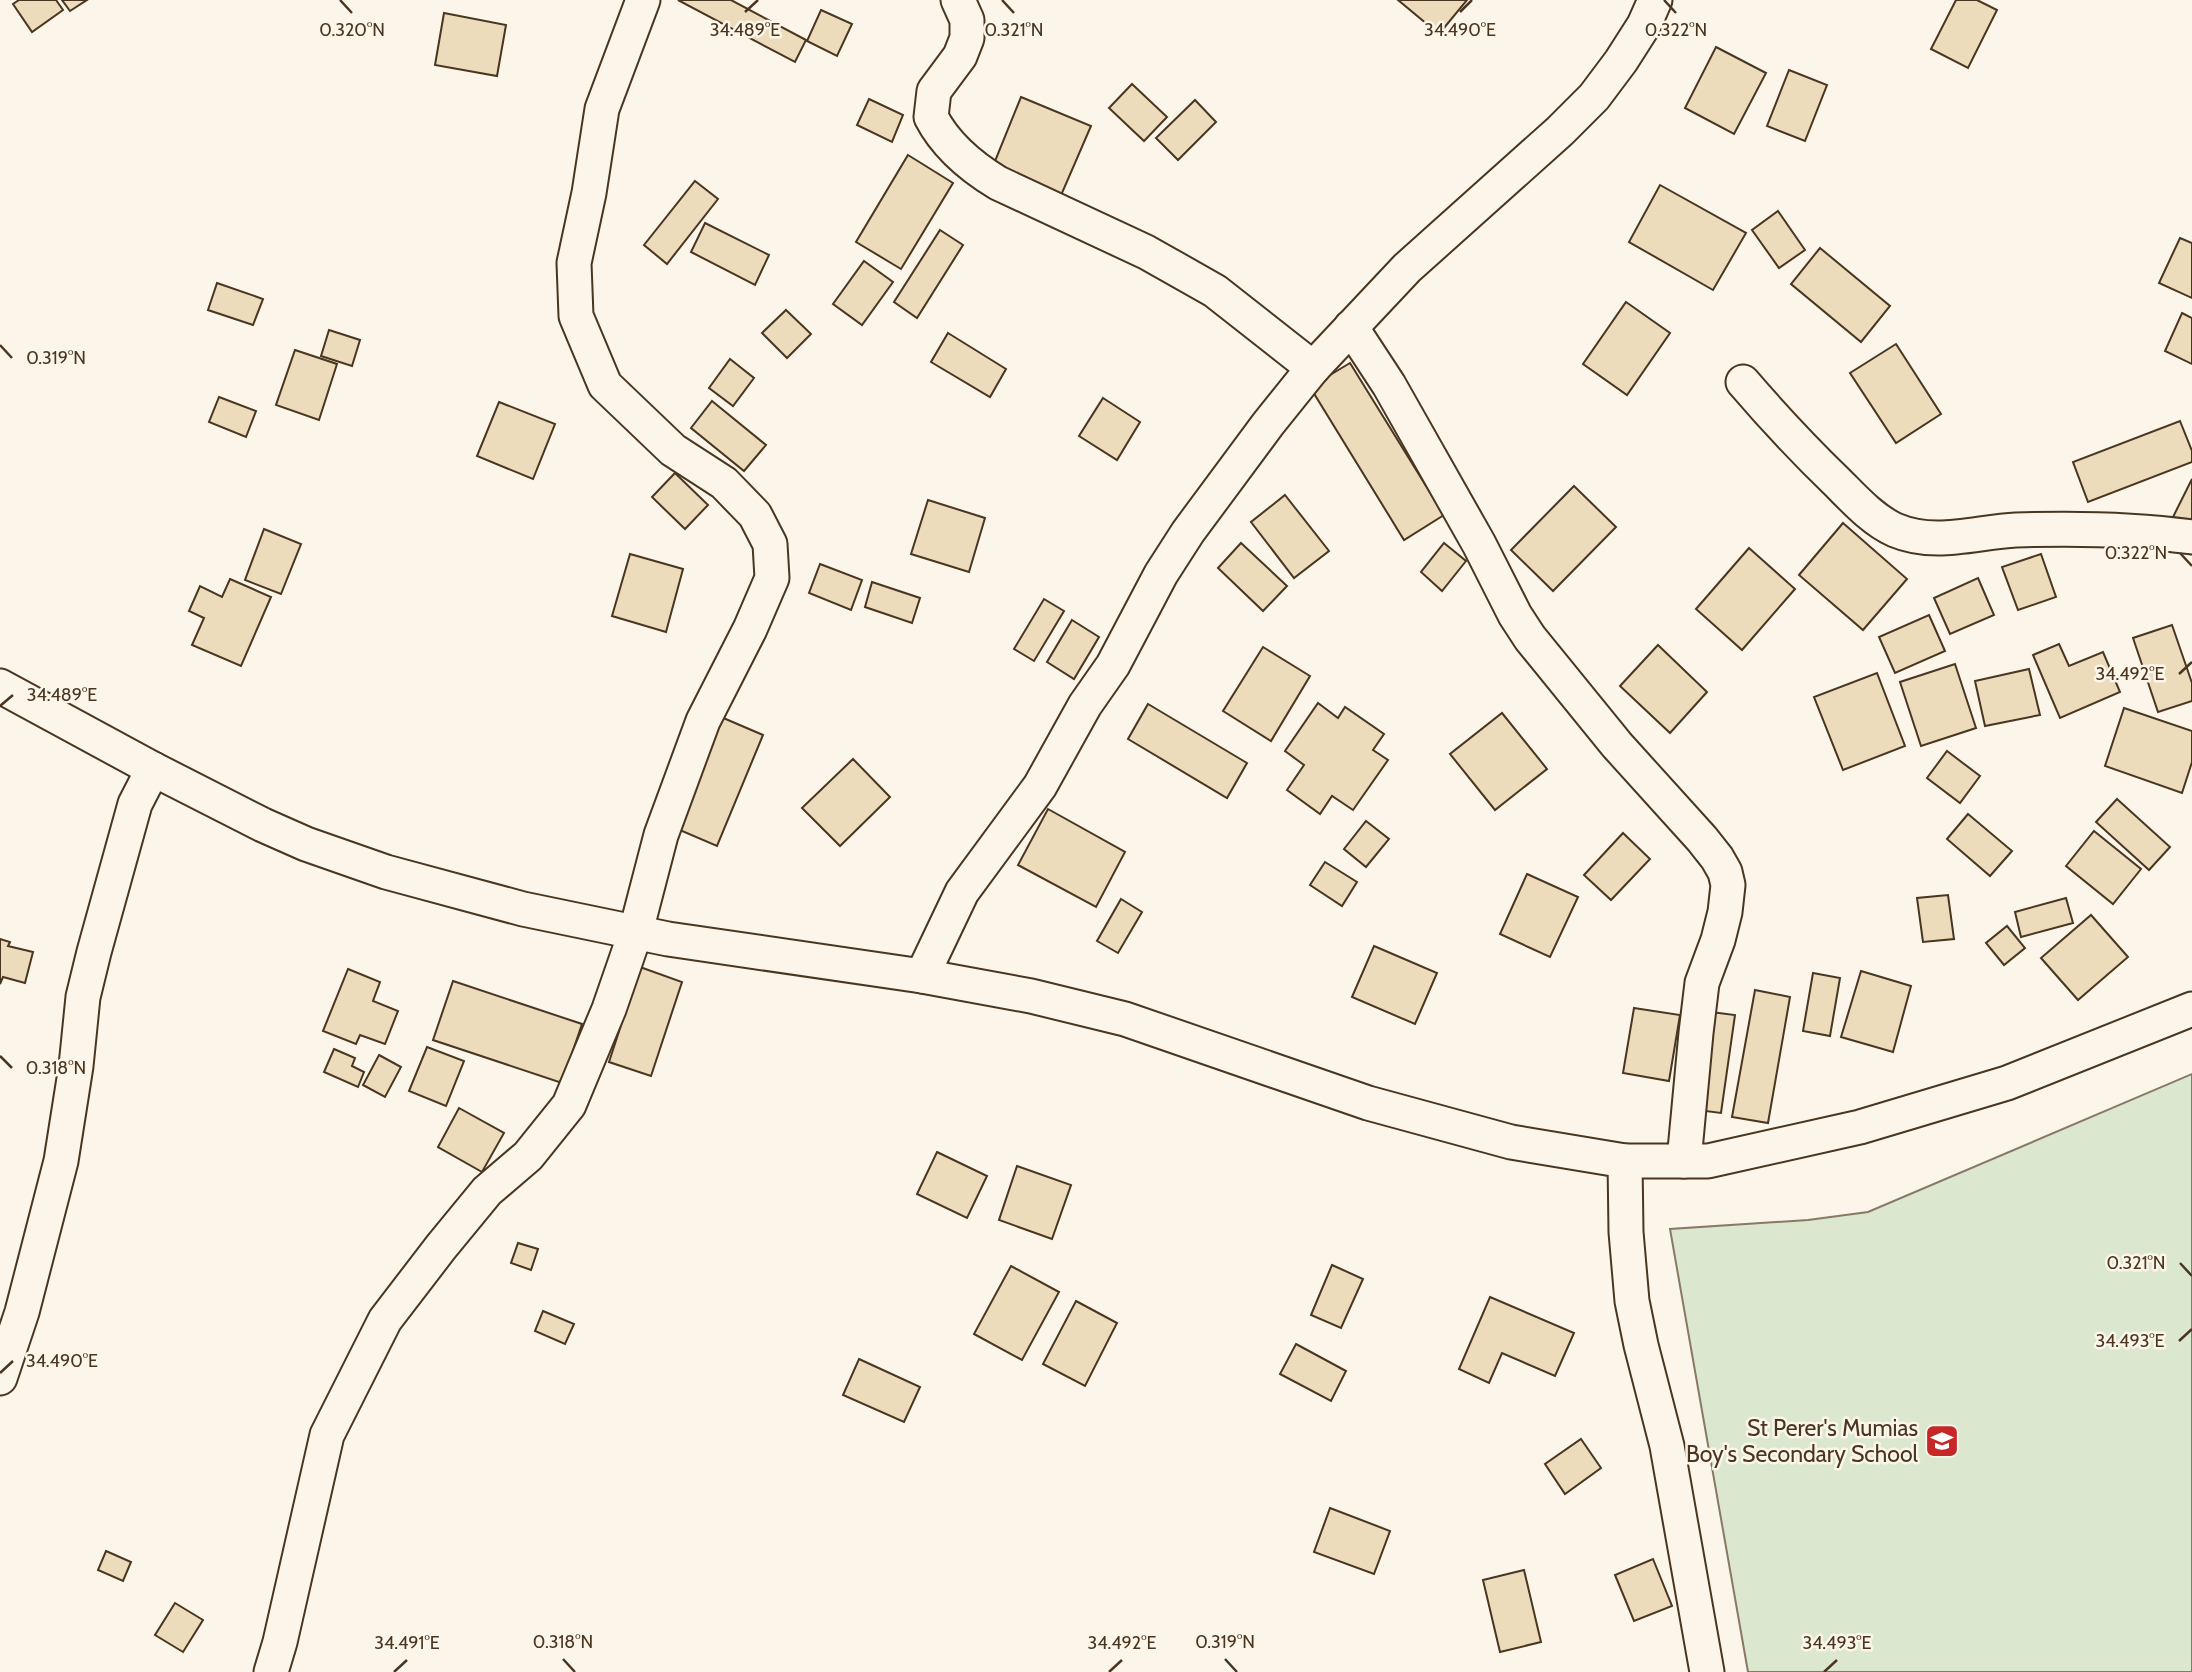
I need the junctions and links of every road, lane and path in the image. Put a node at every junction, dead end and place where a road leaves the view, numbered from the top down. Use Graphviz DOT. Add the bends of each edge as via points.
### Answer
graph roads {
  1 [pos="643,0"];
  2 [pos="958,0"];
  3 [pos="1655,0"];
  4 [pos="1351,327"];
  5 [pos="1313,368"];
  6 [pos="1742,382"];
  7 [pos="2192,537"];
  8 [pos="0,685"];
  9 [pos="153,769"];
  10 [pos="636,932"];
  11 [pos="922,976"];
  12 [pos="2192,1009"];
  13 [pos="1625,1161"];
  14 [pos="1684,1161"];
  15 [pos="0,1378"];
  16 [pos="271,1672"];
  17 [pos="1707,1672"];
  1 -- 10 [label="street" via="602,109 574,263 576,316 605,385 673,450 724,483 754,516 771,544 772,578 703,721 661,835"];
  2 -- 5 [label="street" via="967,20 967,38 960,56 934,90 931,117 950,145 998,183 1146,252 1215,291"];
  3 -- 4 [label="street" via="1633,43 1594,97 1407,268"];
  4 -- 5 [label="street"];
  4 -- 14 [label="street" via="1390,385 1530,638 1725,872 1725,912 1702,983"];
  5 -- 11 [label="street" via="1188,532 1040,786 962,892"];
  6 -- 7 [label="street" via="1859,504 1895,530 1926,539 2014,530 2107,528"];
  8 -- 9 [label="street"];
  9 -- 10 [label="street" via="263,825 350,860 523,909"];
  9 -- 15 [label="street" via="135,804 94,952 83,997 61,1161 26,1300"];
  10 -- 11 [label="street"];
  10 -- 16 [label="street" via="569,1105 528,1156 487,1191 385,1320 327,1435"];
  11 -- 13 [label="street" via="1125,1019 1368,1103 1511,1142"];
  12 -- 14 [label="street" via="2007,1083 1874,1123 1708,1161"];
  13 -- 14 [label="street"];
  13 -- 17 [label="street" via="1632,1301 1667,1446"];
}
